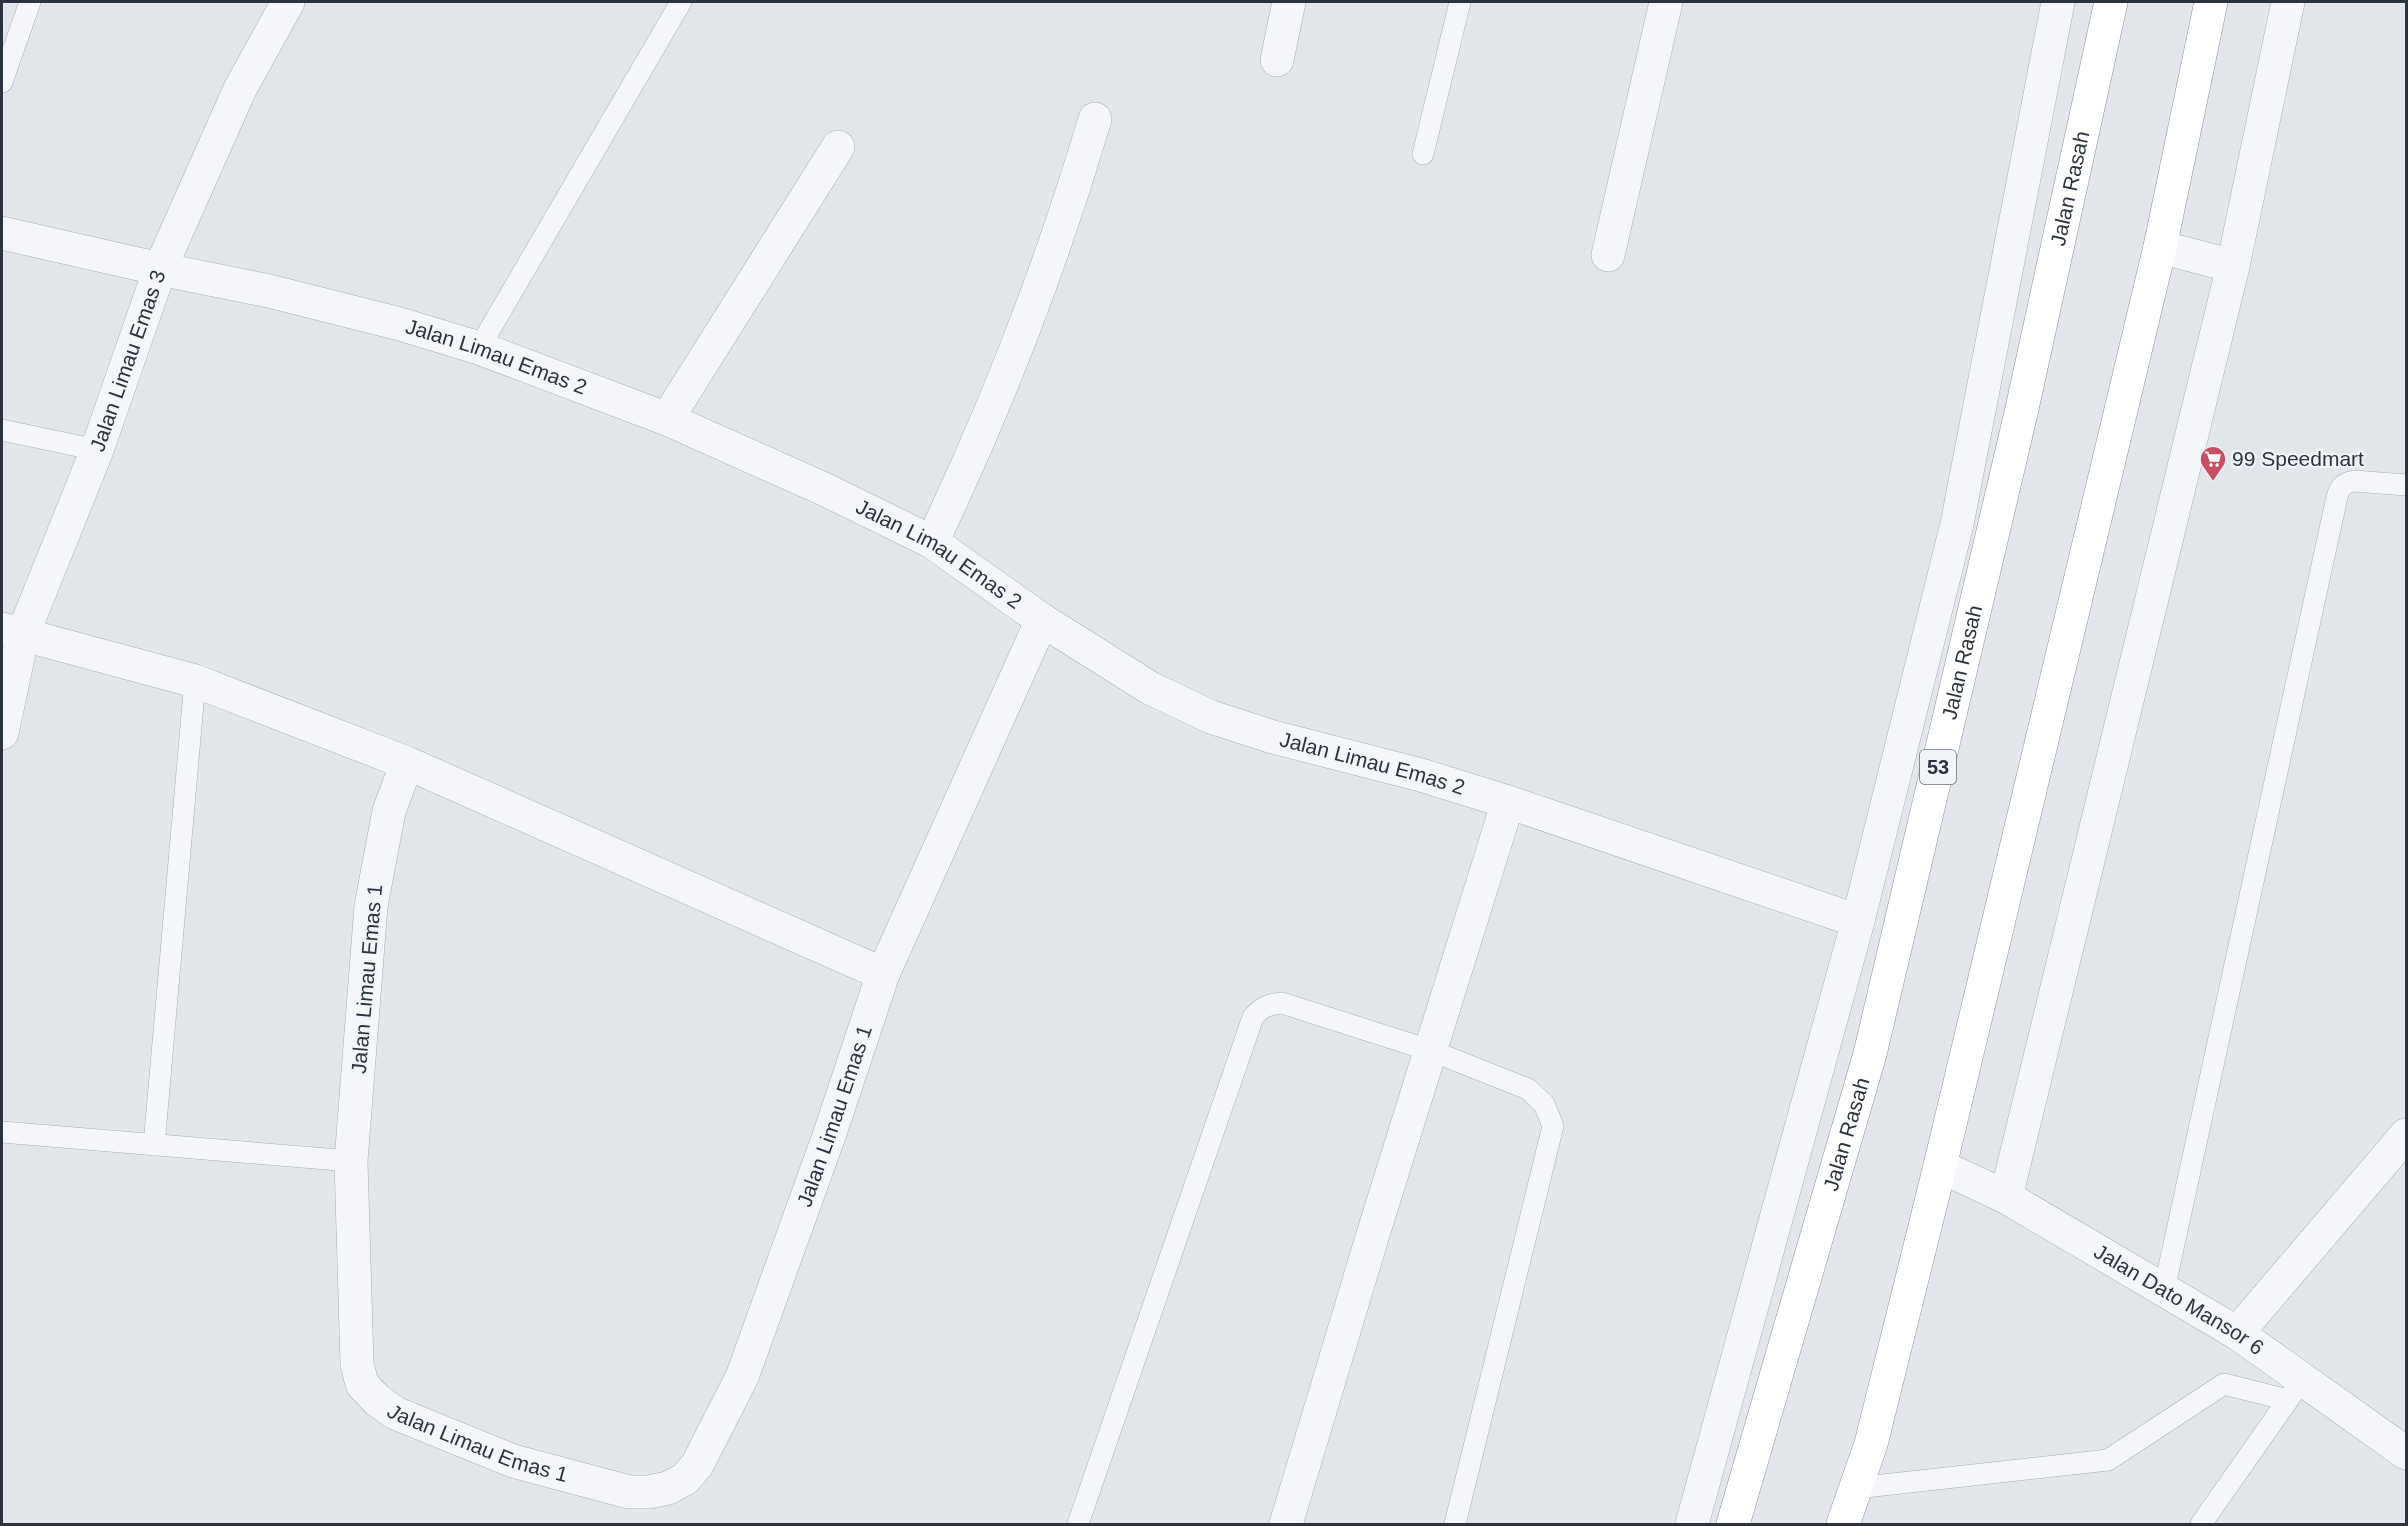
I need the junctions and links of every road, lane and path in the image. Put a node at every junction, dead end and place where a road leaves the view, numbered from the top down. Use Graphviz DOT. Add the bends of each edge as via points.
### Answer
graph roads {
  1 [pos="30,2"];
  2 [pos="288,2"];
  3 [pos="681,2"];
  4 [pos="1289,2"];
  5 [pos="1460,2"];
  6 [pos="1666,2"];
  7 [pos="2058,2"];
  8 [pos="2111,2"];
  9 [pos="2211,2"];
  10 [pos="2288,2"];
  11 [pos="1277,60"];
  12 [pos="2,82"];
  13 [pos="1095,119"];
  14 [pos="838,147"];
  15 [pos="1423,154"];
  16 [pos="2,233"];
  17 [pos="2160,247"];
  18 [pos="1608,255"];
  19 [pos="2233,266"];
  20 [pos="160,269"];
  21 [pos="479,348"];
  22 [pos="667,419"];
  23 [pos="2,430"];
  24 [pos="97,450"];
  25 [pos="2406,485"];
  26 [pos="932,542"];
  27 [pos="1042,620"];
  28 [pos="12,632"];
  29 [pos="195,681"];
  30 [pos="2,733"];
  31 [pos="407,763"];
  32 [pos="1508,802"];
  33 [pos="1858,921"];
  34 [pos="883,974"];
  35 [pos="1432,1051"];
  36 [pos="2,1132"];
  37 [pos="2406,1136"];
  38 [pos="154,1145"];
  39 [pos="351,1161"];
  40 [pos="1940,1166"];
  41 [pos="2006,1197"];
  42 [pos="2164,1290"];
  43 [pos="2237,1333"];
  44 [pos="2295,1390"];
  45 [pos="2406,1453"];
  46 [pos="1856,1488"];
  47 [pos="1078,1524"];
  48 [pos="1286,1524"];
  49 [pos="1455,1524"];
  50 [pos="1692,1524"];
  51 [pos="1733,1524"];
  52 [pos="1843,1524"];
  53 [pos="2201,1524"];
  1 -- 12 [label="lane"];
  2 -- 20 [label="street, Jalan Limau Emas 3" via="240,89"];
  3 -- 21 [label="lane"];
  4 -- 11 [label="street"];
  5 -- 15 [label="lane"];
  6 -- 18 [label="street"];
  7 -- 33 [label="street" via="1957,524"];
  8 -- 51 [label="highway, Jalan Rasah / 53" via="2021,413 1870,1054"];
  9 -- 17 [label="highway"];
  10 -- 19 [label="street"];
  13 -- 26 [label="street" via="1061,229 973,455"];
  14 -- 22 [label="street"];
  16 -- 20 [label="street, Jalan Limau Emas 2"];
  17 -- 19 [label="street"];
  17 -- 40 [label="highway"];
  19 -- 41 [label="street"];
  20 -- 21 [label="street, Jalan Limau Emas 2" via="269,291"];
  20 -- 24 [label="street, Jalan Limau Emas 3"];
  21 -- 22 [label="street, Jalan Limau Emas 2"];
  22 -- 26 [label="street, Jalan Limau Emas 2"];
  23 -- 24 [label="lane"];
  24 -- 28 [label="street, Jalan Limau Emas 3"];
  25 -- 42 [label="lane" via="2354,481 2345,483 2337,497"];
  26 -- 27 [label="street, Jalan Limau Emas 2"];
  27 -- 32 [label="street, Jalan Limau Emas 2" via="1150,688 1211,717"];
  27 -- 34 [label="street, Jalan Limau Emas 1"];
  28 -- 29 [label="street"];
  28 -- 30 [label="street, Jalan Limau Emas 3"];
  29 -- 31 [label="street"];
  29 -- 38 [label="lane"];
  31 -- 34 [label="street"];
  31 -- 39 [label="street, Jalan Limau Emas 1" via="389,810 371,906"];
  32 -- 33 [label="street, Jalan Limau Emas 2"];
  32 -- 35 [label="street"];
  33 -- 50 [label="street"];
  34 -- 39 [label="street, Jalan Limau Emas 1" via="742,1377 697,1465 685,1479 668,1488 629,1492 513,1461 395,1413 377,1400 362,1384 357,1364"];
  35 -- 47 [label="lane" via="1282,1003 1270,1004 1253,1017"];
  35 -- 48 [label="street"];
  35 -- 49 [label="lane" via="1528,1089 1544,1104 1553,1126"];
  36 -- 38 [label="lane"];
  37 -- 43 [label="street"];
  38 -- 39 [label="lane"];
  40 -- 41 [label="street, Jalan Dato Mansor 6"];
  40 -- 46 [label="highway" via="1871,1444"];
  41 -- 42 [label="street, Jalan Dato Mansor 6"];
  42 -- 43 [label="street, Jalan Dato Mansor 6"];
  43 -- 44 [label="street, Jalan Dato Mansor 6"];
  44 -- 45 [label="street, Jalan Dato Mansor 6"];
  44 -- 46 [label="lane" via="2224,1384 2108,1460"];
  44 -- 53 [label="lane"];
  46 -- 52 [label="highway"];
}
